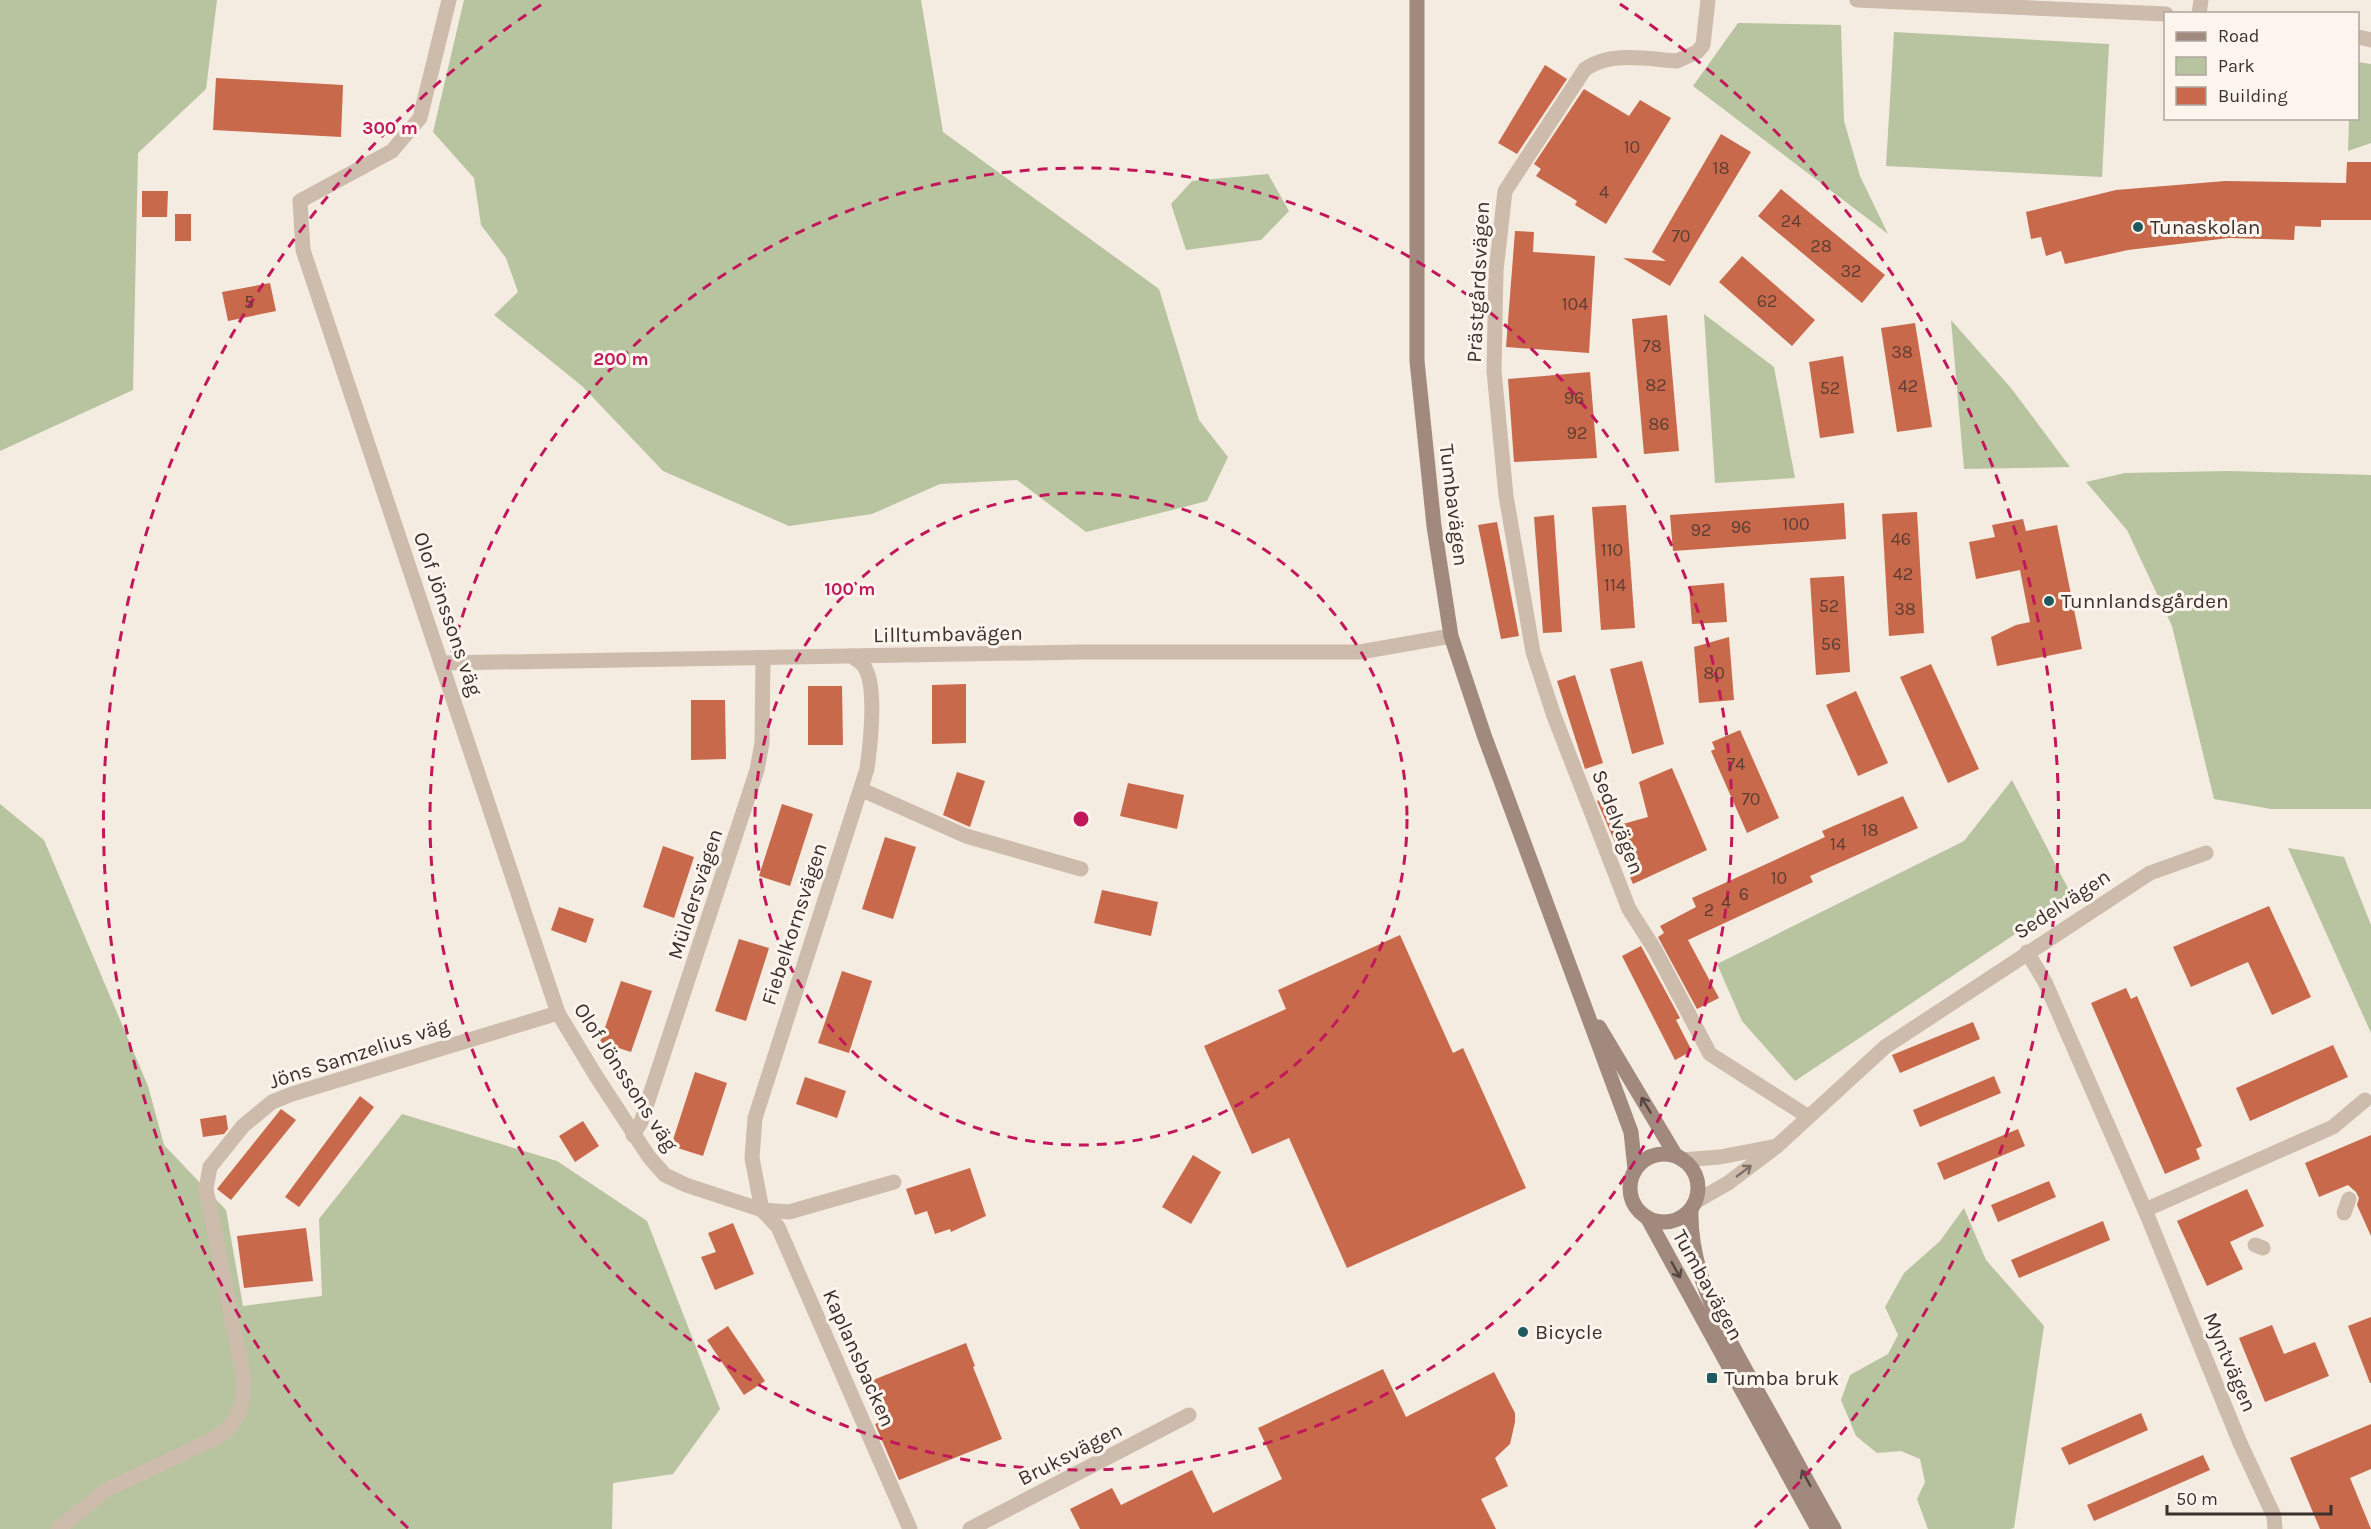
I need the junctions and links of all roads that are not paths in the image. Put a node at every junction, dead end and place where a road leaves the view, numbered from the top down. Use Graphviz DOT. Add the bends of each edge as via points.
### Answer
graph roads {
  1 [pos="449,0"];
  2 [pos="1417,0"];
  3 [pos="1708,0"];
  4 [pos="1857,0"];
  5 [pos="2164,14"];
  6 [pos="1504,477"];
  7 [pos="1451,636"];
  8 [pos="852,656"];
  9 [pos="763,659"];
  10 [pos="443,663"];
  11 [pos="862,790"];
  12 [pos="2206,853"];
  13 [pos="1081,869"];
  14 [pos="2027,952"];
  15 [pos="1578,993"];
  16 [pos="558,1013"];
  17 [pos="2365,1100"];
  18 [pos="1807,1116"];
  19 [pos="633,1135"];
  20 [pos="1777,1146"];
  21 [pos="1679,1158"];
  22 [pos="1635,1169"];
  23 [pos="894,1182"];
  24 [pos="1693,1206"];
  25 [pos="762,1210"];
  26 [pos="2145,1210"];
  27 [pos="1648,1219"];
  28 [pos="1190,1415"];
  29 [pos="58,1529"];
  30 [pos="910,1529"];
  31 [pos="970,1529"];
  32 [pos="1818,1529"];
  33 [pos="1834,1529"];
  34 [pos="2275,1529"];
  1 -- 10 [label="street, Olof Jönssons väg" via="420,118 393,151 300,201 303,250"];
  2 -- 7 [label="main road, Tumbavägen" via="1417,361 1434,526"];
  3 -- 6 [label="street, Prästgårdsvägen" via="1703,45 1687,58 1677,61 1609,57 1585,69 1505,191 1496,271 1494,371"];
  4 -- 5 [label="street"];
  6 -- 18 [label="street, Sedelvägen" via="1533,652 1629,909 1710,1054"];
  7 -- 8 [label="street, Lilltumbavägen" via="1360,652"];
  7 -- 15 [label="main road, Tumbavägen"];
  8 -- 9 [label="street, Lilltumbavägen"];
  8 -- 11 [label="street, Fiebelkornsvägen" via="864,665 870,687 869,753"];
  9 -- 10 [label="street, Lilltumbavägen"];
  9 -- 19 [label="street, Müldersvägen" via="762,743 757,770 641,1122"];
  10 -- 16 [label="street, Olof Jönssons väg"];
  11 -- 13 [label="street" via="966,836"];
  11 -- 25 [label="street, Fiebelkornsvägen" via="847,825 755,1118 752,1158"];
  12 -- 14 [label="street, Sedelvägen" via="2150,873"];
  14 -- 18 [label="street, Sedelvägen" via="1885,1047"];
  14 -- 26 [label="street, Myntvägen" via="2045,982"];
  21 -- 15 [label="main road, Tumbavägen, one-way"];
  15 -- 22 [label="main road, Tumbavägen" via="1631,1132"];
  16 -- 19 [label="street, Olof Jönssons väg"];
  16 -- 29 [label="street, Jöns Samzelius väg" via="272,1102 256,1112 210,1167 206,1189 244,1379 242,1407 232,1424 214,1439 106,1490"];
  17 -- 26 [label="street" via="2333,1127"];
  18 -- 20 [label="street, Sedelvägen"];
  19 -- 25 [label="street, Olof Jönssons väg" via="665,1174 686,1185"];
  20 -- 21 [label="street" via="1720,1157"];
  24 -- 20 [label="street, Sedelvägen, one-way"];
  21 -- 22 [label="main road" via="1652,1156"];
  21 -- 24 [label="main road" via="1696,1176 1698,1191"];
  22 -- 27 [label="main road" via="1630,1194 1634,1205"];
  23 -- 25 [label="street, Olof Jönssons väg" via="789,1212"];
  24 -- 27 [label="main road" via="1672,1221"];
  33 -- 24 [label="main road, Tumbavägen, one-way" via="1710,1305 1690,1230"];
  25 -- 30 [label="street, Kaplansbacken" via="778,1227"];
  26 -- 34 [label="street, Myntvägen" via="2274,1516"];
  27 -- 32 [label="main road, Tumbavägen, one-way"];
  28 -- 31 [label="street, Bruksvägen"];
}
